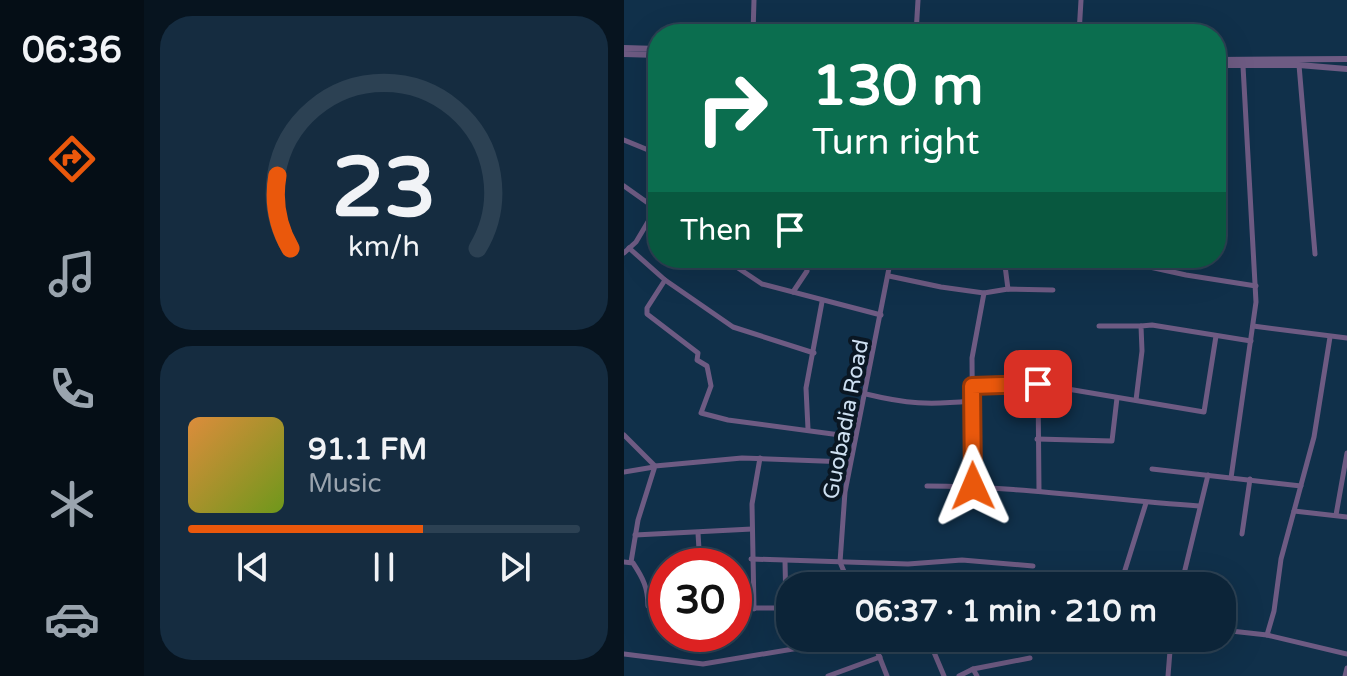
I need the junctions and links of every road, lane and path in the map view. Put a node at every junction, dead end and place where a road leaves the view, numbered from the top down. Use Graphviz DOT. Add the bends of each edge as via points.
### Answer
graph roads {
  1 [pos="754,0"];
  2 [pos="918,0"];
  3 [pos="1081,0"];
  4 [pos="753,24"];
  5 [pos="917,24"];
  6 [pos="1080,24"];
  7 [pos="624,51"];
  8 [pos="648,52"];
  9 [pos="1347,59"];
  10 [pos="1227,63"];
  11 [pos="1299,65"];
  12 [pos="1243,66"];
  13 [pos="1347,69"];
  14 [pos="624,140"];
  15 [pos="648,150"];
  16 [pos="624,186"];
  17 [pos="648,202"];
  18 [pos="648,220"];
  19 [pos="626,250"];
  20 [pos="1315,254"];
  21 [pos="648,267"];
  22 [pos="649,268"];
  23 [pos="738,268"];
  24 [pos="890,268"];
  25 [pos="1005,268"];
  26 [pos="1154,268"];
  27 [pos="807,271"];
  28 [pos="889,276"];
  29 [pos="665,280"];
  30 [pos="1256,286"];
  31 [pos="1008,289"];
  32 [pos="1053,290"];
  33 [pos="793,292"];
  34 [pos="984,293"];
  35 [pos="822,302"];
  36 [pos="881,315"];
  37 [pos="1099,326"];
  38 [pos="1141,326"];
  39 [pos="1253,326"];
  40 [pos="1216,336"];
  41 [pos="1330,337"];
  42 [pos="1347,338"];
  43 [pos="1251,341"];
  44 [pos="814,353"];
  45 [pos="1038,384"];
  46 [pos="972,386"];
  47 [pos="866,394"];
  48 [pos="1117,398"];
  49 [pos="971,400"];
  50 [pos="1136,400"];
  51 [pos="808,429"];
  52 [pos="624,435"];
  53 [pos="855,437"];
  54 [pos="1037,439"];
  55 [pos="1347,453"];
  56 [pos="760,458"];
  57 [pos="848,462"];
  58 [pos="655,466"];
  59 [pos="1152,469"];
  60 [pos="624,472"];
  61 [pos="1208,475"];
  62 [pos="1231,478"];
  63 [pos="1250,479"];
  64 [pos="927,486"];
  65 [pos="973,486"];
  66 [pos="1301,486"];
  67 [pos="1039,491"];
  68 [pos="1146,503"];
  69 [pos="1199,506"];
  70 [pos="1294,511"];
  71 [pos="1336,515"];
  72 [pos="1347,517"];
  73 [pos="752,529"];
  74 [pos="698,533"];
  75 [pos="1242,534"];
  76 [pos="635,535"];
  77 [pos="699,548"];
  78 [pos="751,548"];
  79 [pos="752,559"];
  80 [pos="785,561"];
  81 [pos="627,562"];
  82 [pos="840,562"];
  83 [pos="1033,566"];
  84 [pos="844,572"];
  85 [pos="1124,572"];
  86 [pos="1184,572"];
  87 [pos="752,576"];
  88 [pos="648,606"];
  89 [pos="754,609"];
  90 [pos="1236,632"];
  91 [pos="1267,635"];
  92 [pos="776,652"];
  93 [pos="878,652"];
  94 [pos="934,652"];
  95 [pos="1170,652"];
  96 [pos="624,654"];
  97 [pos="1347,654"];
  98 [pos="880,657"];
  99 [pos="1030,658"];
  100 [pos="1347,668"];
  101 [pos="973,669"];
  102 [pos="828,676"];
  103 [pos="887,676"];
  104 [pos="944,676"];
  105 [pos="959,676"];
  106 [pos="977,676"];
  107 [pos="1168,676"];
  108 [pos="1345,676"];
  1 -- 4 [label="street"];
  2 -- 5 [label="street"];
  3 -- 6 [label="street"];
  7 -- 8 [label="street"];
  9 -- 10 [label="street"];
  10 -- 12 [label="street"];
  11 -- 12 [label="street"];
  11 -- 13 [label="street"];
  11 -- 20 [label="street"];
  12 -- 30 [label="street"];
  14 -- 15 [label="street"];
  16 -- 17 [label="street"];
  18 -- 19 [label="street"];
  19 -- 21 [label="street"];
  22 -- 29 [label="street"];
  23 -- 33 [label="street" via="762,284"];
  24 -- 28 [label="street, Guobadia Road"];
  25 -- 31 [label="street"];
  26 -- 30 [label="street"];
  27 -- 33 [label="street"];
  28 -- 34 [label="street"];
  28 -- 36 [label="street, Guobadia Road"];
  29 -- 44 [label="street" via="733,327"];
  29 -- 51 [label="street" via="647,314 707,366 711,386 701,413"];
  30 -- 39 [label="street"];
  31 -- 32 [label="street"];
  31 -- 34 [label="street"];
  33 -- 35 [label="street"];
  34 -- 46 [label="street"];
  35 -- 36 [label="street"];
  35 -- 44 [label="street"];
  36 -- 47 [label="street, Guobadia Road"];
  37 -- 38 [label="street"];
  38 -- 40 [label="street"];
  38 -- 50 [label="street"];
  39 -- 41 [label="street"];
  39 -- 43 [label="street"];
  40 -- 43 [label="street"];
  40 -- 50 [label="street" via="1204,412"];
  41 -- 42 [label="street"];
  41 -- 66 [label="street"];
  43 -- 62 [label="street"];
  44 -- 51 [label="street" via="806,388"];
  45 -- 46 [label="street"];
  45 -- 48 [label="street"];
  45 -- 54 [label="street"];
  46 -- 49 [label="street"];
  47 -- 49 [label="street" via="928,405"];
  47 -- 53 [label="street, Guobadia Road"];
  48 -- 50 [label="street"];
  48 -- 54 [label="street" via="1112,441"];
  49 -- 65 [label="street"];
  51 -- 53 [label="street"];
  52 -- 58 [label="street"];
  53 -- 57 [label="street, Guobadia Road"];
  54 -- 67 [label="street"];
  55 -- 71 [label="street"];
  56 -- 57 [label="street"];
  56 -- 58 [label="street"];
  56 -- 73 [label="street"];
  57 -- 82 [label="street, Guobadia Road"];
  58 -- 60 [label="street"];
  58 -- 76 [label="street"];
  59 -- 61 [label="street"];
  61 -- 62 [label="street"];
  61 -- 69 [label="street"];
  62 -- 63 [label="street"];
  63 -- 66 [label="street"];
  63 -- 75 [label="street"];
  64 -- 65 [label="street"];
  65 -- 67 [label="street"];
  66 -- 70 [label="street"];
  67 -- 68 [label="street"];
  68 -- 69 [label="street"];
  68 -- 85 [label="street"];
  69 -- 86 [label="street"];
  70 -- 71 [label="street"];
  70 -- 91 [label="street"];
  71 -- 72 [label="street"];
  73 -- 74 [label="street"];
  73 -- 78 [label="street"];
  74 -- 76 [label="street"];
  74 -- 77 [label="street"];
  76 -- 81 [label="street" via="634,557"];
  79 -- 80 [label="street"];
  80 -- 82 [label="street"];
  80 -- 89 [label="street" via="787,607"];
  81 -- 88 [label="street" via="646,585"];
  82 -- 83 [label="street" via="962,560"];
  82 -- 84 [label="street, Guobadia Road"];
  87 -- 89 [label="street"];
  90 -- 91 [label="street"];
  91 -- 97 [label="street"];
  92 -- 96 [label="street" via="703,664"];
  93 -- 98 [label="street"];
  94 -- 104 [label="street"];
  95 -- 107 [label="street"];
  98 -- 102 [label="street"];
  98 -- 103 [label="street"];
  99 -- 101 [label="street"];
  100 -- 108 [label="street"];
  101 -- 105 [label="street"];
  101 -- 106 [label="street"];
}
